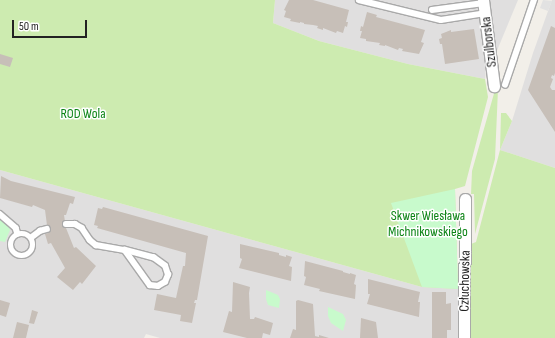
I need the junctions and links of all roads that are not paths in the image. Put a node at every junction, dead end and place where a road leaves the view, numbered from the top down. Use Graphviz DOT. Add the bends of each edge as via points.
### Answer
graph roads {
  1 [pos="359,0"];
  2 [pos="534,0"];
  3 [pos="484,5"];
  4 [pos="432,10"];
  5 [pos="498,85"];
  6 [pos="465,199"];
  7 [pos="0,214"];
  8 [pos="66,224"];
  9 [pos="47,229"];
  10 [pos="18,234"];
  11 [pos="32,237"];
  12 [pos="125,250"];
  13 [pos="464,338"];
  1 -- 3 [label="lane" via="441,20"];
  2 -- 5 [label="lane"];
  3 -- 4 [label="lane"];
  3 -- 5 [label="street, Szulborska"];
  6 -- 13 [label="street, Człuchowska"];
  7 -- 10 [label="lane" via="16,228"];
  8 -- 12 [label="lane" via="75,224 82,228 96,245"];
  9 -- 11 [label="lane"];
  10 -- 11 [label="lane" via="26,233"];
  10 -- 11 [label="lane" via="13,237 12,250 22,257 31,252 34,244"];
  12 -- 12 [label="lane" via="150,285 158,286 165,282 168,275 165,266 154,258"];
}
